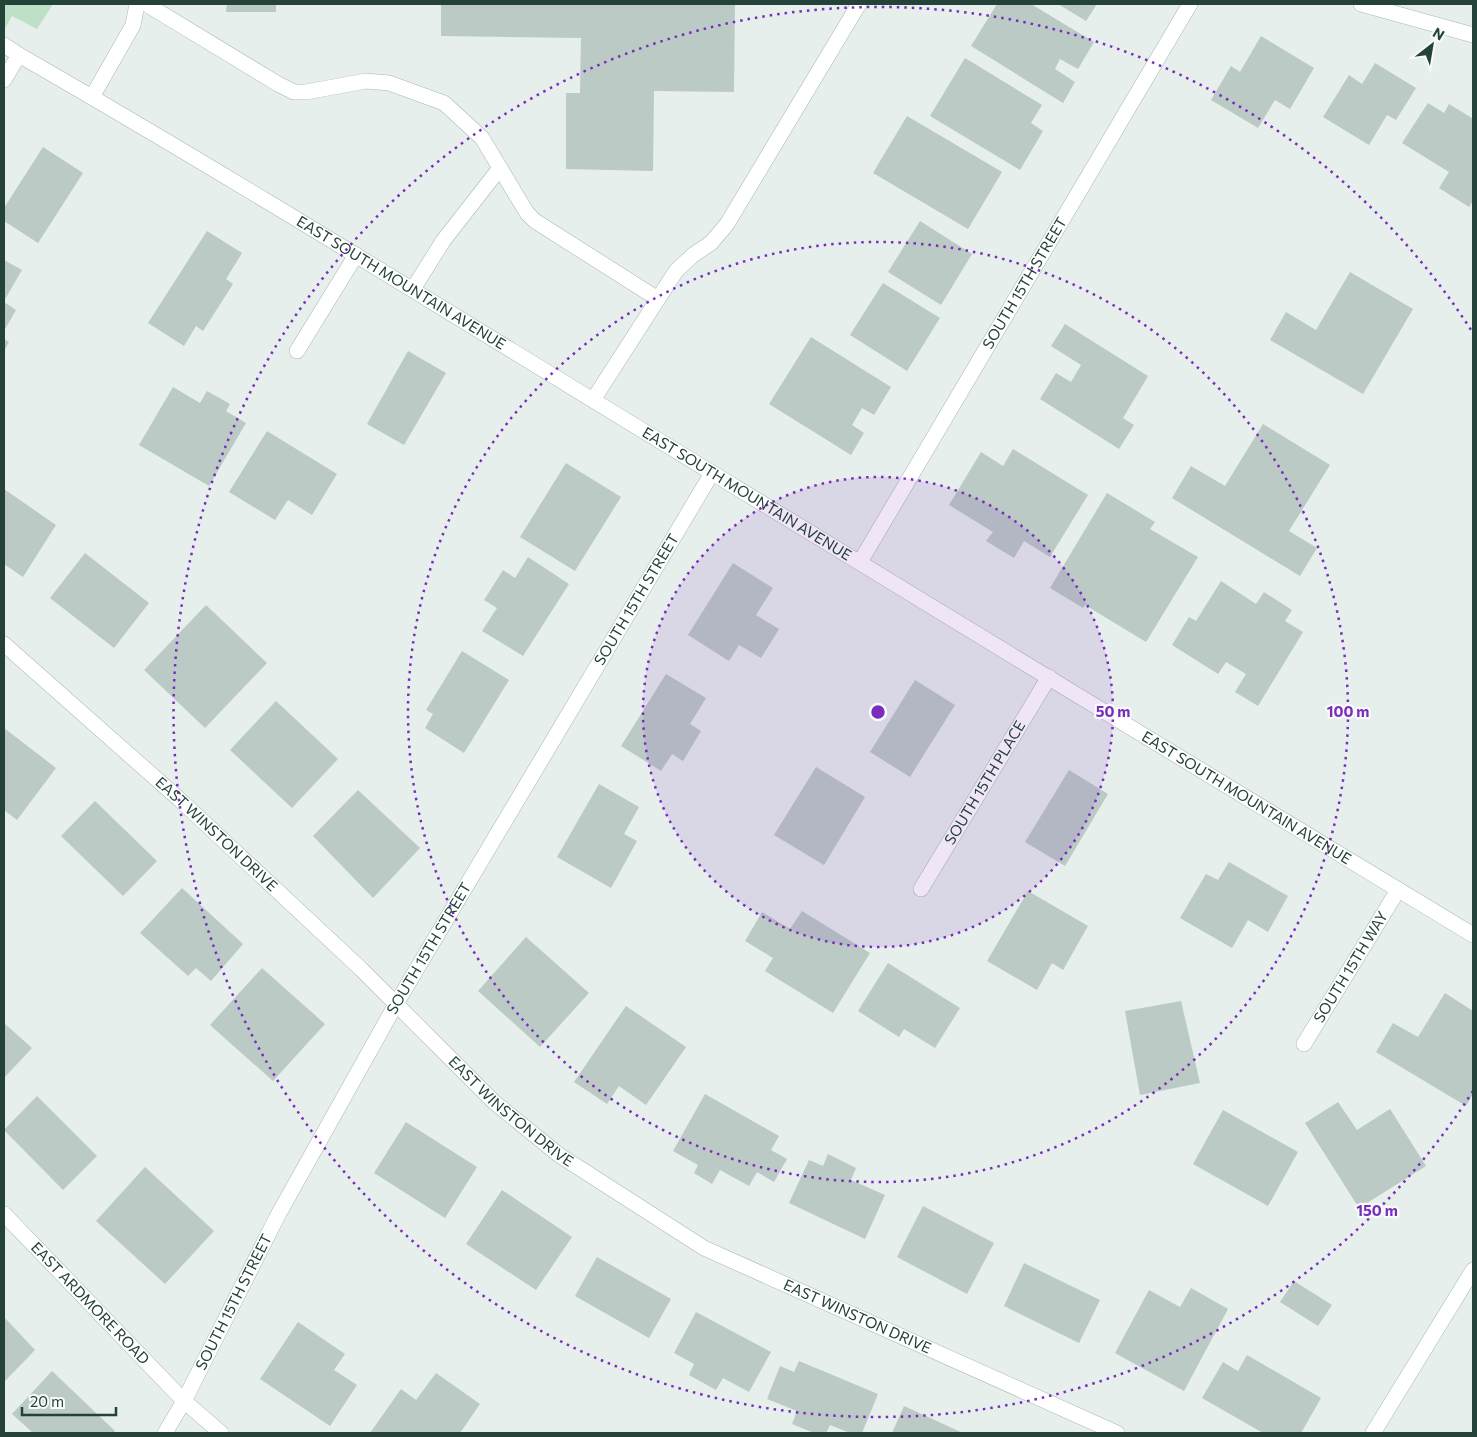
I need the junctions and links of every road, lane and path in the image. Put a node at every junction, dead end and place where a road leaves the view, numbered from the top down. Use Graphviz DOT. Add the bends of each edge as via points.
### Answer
graph roads {
  1 [pos="137,4"];
  2 [pos="146,4"];
  3 [pos="860,4"];
  4 [pos="1190,4"];
  5 [pos="1361,4"];
  6 [pos="1473,35"];
  7 [pos="4,45"];
  8 [pos="19,55"];
  9 [pos="4,80"];
  10 [pos="92,97"];
  11 [pos="500,168"];
  12 [pos="356,255"];
  13 [pos="413,289"];
  14 [pos="658,299"];
  15 [pos="298,351"];
  16 [pos="593,400"];
  17 [pos="712,473"];
  18 [pos="860,562"];
  19 [pos="4,644"];
  20 [pos="1049,677"];
  21 [pos="921,889"];
  22 [pos="1398,890"];
  23 [pos="1473,935"];
  24 [pos="396,1004"];
  25 [pos="1304,1044"];
  26 [pos="4,1214"];
  27 [pos="1473,1270"];
  28 [pos="184,1401"];
  29 [pos="166,1433"];
  30 [pos="221,1433"];
  31 [pos="1116,1433"];
  32 [pos="1373,1433"];
  1 -- 10 [label="street" via="134,25"];
  2 -- 11 [label="street" via="294,92 366,81 389,83 444,103 482,138"];
  3 -- 14 [label="street" via="727,224 711,243 676,271"];
  4 -- 18 [label="street, SOUTH 15TH STREET"];
  5 -- 6 [label="street"];
  7 -- 8 [label="street, EAST SOUTH MOUNTAIN AVENUE"];
  8 -- 9 [label="street"];
  8 -- 10 [label="street, EAST SOUTH MOUNTAIN AVENUE"];
  10 -- 12 [label="street, EAST SOUTH MOUNTAIN AVENUE"];
  11 -- 13 [label="street" via="443,241"];
  11 -- 14 [label="street" via="535,221"];
  12 -- 13 [label="street, EAST SOUTH MOUNTAIN AVENUE"];
  12 -- 15 [label="street"];
  13 -- 16 [label="street, EAST SOUTH MOUNTAIN AVENUE"];
  14 -- 16 [label="street"];
  16 -- 17 [label="street, EAST SOUTH MOUNTAIN AVENUE"];
  17 -- 18 [label="street, EAST SOUTH MOUNTAIN AVENUE"];
  17 -- 24 [label="street, SOUTH 15TH STREET"];
  18 -- 20 [label="street, EAST SOUTH MOUNTAIN AVENUE"];
  19 -- 24 [label="street, EAST WINSTON DRIVE" via="179,799"];
  20 -- 21 [label="street, SOUTH 15TH PLACE"];
  20 -- 22 [label="street, EAST SOUTH MOUNTAIN AVENUE"];
  22 -- 23 [label="street, EAST SOUTH MOUNTAIN AVENUE"];
  22 -- 25 [label="street, SOUTH 15TH WAY"];
  24 -- 28 [label="street, SOUTH 15TH STREET" via="278,1215"];
  24 -- 31 [label="street, EAST WINSTON DRIVE" via="494,1102 559,1155 704,1248"];
  26 -- 28 [label="street, EAST ARDMORE ROAD"];
  27 -- 32 [label="street"];
  28 -- 29 [label="street, SOUTH 15TH STREET"];
  28 -- 30 [label="street, EAST ARDMORE ROAD"];
}
